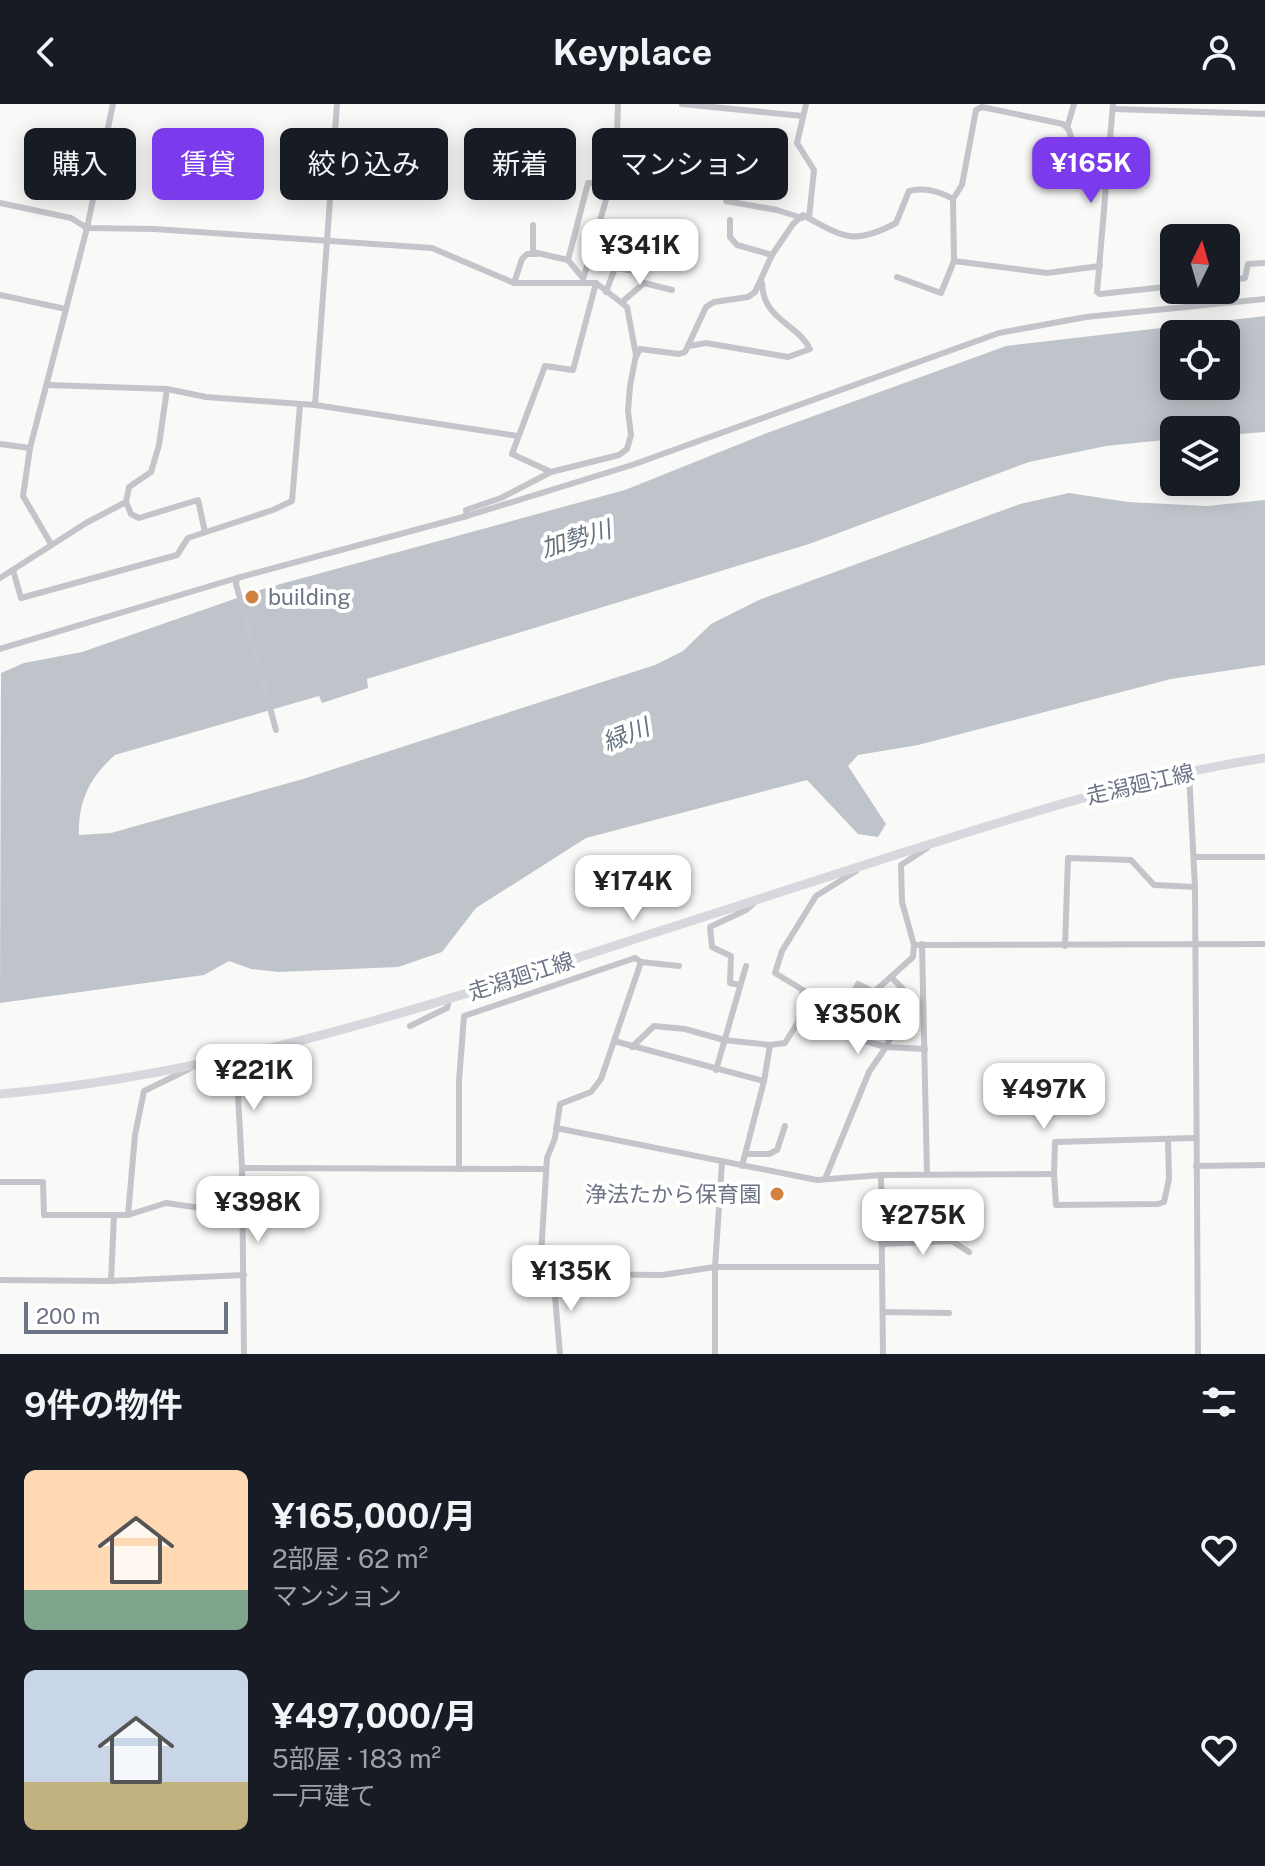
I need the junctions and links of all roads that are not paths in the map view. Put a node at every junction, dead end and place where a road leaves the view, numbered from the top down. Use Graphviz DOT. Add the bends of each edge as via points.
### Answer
graph roads {
  1 [pos="113,104"];
  2 [pos="337,104"];
  3 [pos="618,104"];
  4 [pos="682,104"];
  5 [pos="806,104"];
  6 [pos="1074,104"];
  7 [pos="1114,106"];
  8 [pos="1265,114"];
  9 [pos="803,116"];
  10 [pos="617,128"];
  11 [pos="1067,128"];
  12 [pos="1112,147"];
  13 [pos="592,183"];
  14 [pos="953,199"];
  15 [pos="605,200"];
  16 [pos="726,201"];
  17 [pos="0,203"];
  18 [pos="805,218"];
  19 [pos="730,220"];
  20 [pos="533,225"];
  21 [pos="87,228"];
  22 [pos="328,241"];
  23 [pos="537,254"];
  24 [pos="772,255"];
  25 [pos="568,260"];
  26 [pos="658,261"];
  27 [pos="954,261"];
  28 [pos="1265,263"];
  29 [pos="1100,266"];
  30 [pos="644,270"];
  31 [pos="897,277"];
  32 [pos="764,278"];
  33 [pos="1240,279"];
  34 [pos="582,280"];
  35 [pos="514,283"];
  36 [pos="596,283"];
  37 [pos="644,283"];
  38 [pos="1160,288"];
  39 [pos="672,290"];
  40 [pos="606,292"];
  41 [pos="0,295"];
  42 [pos="1265,299"];
  43 [pos="622,302"];
  44 [pos="66,309"];
  45 [pos="689,346"];
  46 [pos="636,355"];
  47 [pos="47,385"];
  48 [pos="167,389"];
  49 [pos="300,405"];
  50 [pos="315,405"];
  51 [pos="518,436"];
  52 [pos="0,444"];
  53 [pos="30,448"];
  54 [pos="551,472"];
  55 [pos="126,502"];
  56 [pos="467,516"];
  57 [pos="205,532"];
  58 [pos="51,544"];
  59 [pos="13,570"];
  60 [pos="0,578"];
  61 [pos="237,581"];
  62 [pos="0,649"];
  63 [pos="276,730"];
  64 [pos="1265,758"];
  65 [pos="1189,772"];
  66 [pos="936,842"];
  67 [pos="1194,857"];
  68 [pos="1265,857"];
  69 [pos="864,865"];
  70 [pos="1195,887"];
  71 [pos="757,901"];
  72 [pos="922,944"];
  73 [pos="1194,944"];
  74 [pos="1265,944"];
  75 [pos="914,945"];
  76 [pos="1065,946"];
  77 [pos="641,962"];
  78 [pos="679,966"];
  79 [pos="746,966"];
  80 [pos="891,977"];
  81 [pos="740,985"];
  82 [pos="449,999"];
  83 [pos="798,1022"];
  84 [pos="410,1026"];
  85 [pos="833,1032"];
  86 [pos="726,1040"];
  87 [pos="614,1041"];
  88 [pos="770,1045"];
  89 [pos="632,1047"];
  90 [pos="886,1047"];
  91 [pos="925,1049"];
  92 [pos="236,1058"];
  93 [pos="194,1067"];
  94 [pos="716,1070"];
  95 [pos="764,1081"];
  96 [pos="0,1094"];
  97 [pos="785,1126"];
  98 [pos="556,1128"];
  99 [pos="1195,1138"];
  100 [pos="1168,1139"];
  101 [pos="746,1154"];
  102 [pos="722,1162"];
  103 [pos="1265,1165"];
  104 [pos="742,1166"];
  105 [pos="1196,1166"];
  106 [pos="242,1168"];
  107 [pos="459,1169"];
  108 [pos="546,1169"];
  109 [pos="927,1174"];
  110 [pos="1054,1174"];
  111 [pos="881,1175"];
  112 [pos="825,1179"];
  113 [pos="0,1182"];
  114 [pos="243,1214"];
  115 [pos="128,1215"];
  116 [pos="114,1216"];
  117 [pos="882,1244"];
  118 [pos="969,1252"];
  119 [pos="715,1267"];
  120 [pos="882,1267"];
  121 [pos="553,1274"];
  122 [pos="244,1275"];
  123 [pos="0,1280"];
  124 [pos="111,1281"];
  125 [pos="883,1312"];
  126 [pos="949,1313"];
  127 [pos="244,1354"];
  128 [pos="560,1354"];
  129 [pos="715,1354"];
  130 [pos="883,1354"];
  131 [pos="1198,1354"];
  1 -- 21 [label="street"];
  2 -- 22 [label="street"];
  3 -- 10 [label="street"];
  4 -- 9 [label="street"];
  5 -- 9 [label="street"];
  6 -- 11 [label="street"];
  7 -- 8 [label="street"];
  7 -- 12 [label="street"];
  9 -- 18 [label="street" via="797,143 814,170"];
  11 -- 12 [label="street" via="1072,141"];
  11 -- 14 [label="street" via="982,107 976,110 962,185"];
  12 -- 29 [label="street"];
  13 -- 25 [label="street"];
  14 -- 18 [label="street" via="937,191 909,191 896,223 864,236 845,237"];
  14 -- 27 [label="street"];
  15 -- 34 [label="street"];
  16 -- 18 [label="street"];
  17 -- 21 [label="street" via="71,218"];
  18 -- 24 [label="street" via="793,224"];
  19 -- 24 [label="street" via="730,237 737,245"];
  20 -- 23 [label="street"];
  21 -- 22 [label="street"];
  21 -- 44 [label="street"];
  22 -- 35 [label="street" via="432,248"];
  22 -- 50 [label="street"];
  23 -- 25 [label="street"];
  23 -- 35 [label="street" via="522,259"];
  24 -- 32 [label="street"];
  25 -- 34 [label="street"];
  26 -- 30 [label="street"];
  27 -- 29 [label="street" via="1047,273"];
  27 -- 31 [label="street" via="941,293"];
  28 -- 33 [label="street" via="1248,264 1245,278"];
  29 -- 38 [label="street" via="1100,294"];
  30 -- 37 [label="street"];
  30 -- 40 [label="street" via="615,268"];
  32 -- 45 [label="street" via="748,297 706,307"];
  32 -- 45 [label="street" via="761,287 771,312 810,349 788,357 706,343"];
  34 -- 35 [label="street"];
  34 -- 36 [label="street"];
  36 -- 40 [label="street"];
  36 -- 51 [label="street" via="573,370 545,366"];
  37 -- 39 [label="street"];
  37 -- 43 [label="street"];
  40 -- 43 [label="street"];
  41 -- 44 [label="street"];
  42 -- 56 [label="street" via="1086,317 999,333 632,465"];
  43 -- 46 [label="street"];
  44 -- 47 [label="street"];
  45 -- 46 [label="street" via="679,354 640,349"];
  46 -- 54 [label="street" via="627,449"];
  47 -- 48 [label="street"];
  47 -- 53 [label="street"];
  48 -- 49 [label="street"];
  48 -- 55 [label="street" via="151,472 129,487"];
  49 -- 50 [label="street"];
  49 -- 57 [label="street" via="292,501"];
  50 -- 51 [label="street"];
  51 -- 54 [label="street" via="512,454"];
  52 -- 53 [label="street"];
  53 -- 58 [label="street" via="23,496"];
  54 -- 56 [label="street" via="466,510"];
  55 -- 57 [label="street" via="139,518 198,500"];
  55 -- 58 [label="street"];
  56 -- 61 [label="street"];
  57 -- 59 [label="street" via="188,538 177,555 21,598"];
  58 -- 59 [label="street"];
  59 -- 60 [label="street"];
  61 -- 62 [label="street"];
  61 -- 63 [label="street"];
  64 -- 65 [label="main road, 走潟廻江線"];
  65 -- 66 [label="main road, 走潟廻江線" via="1048,806"];
  65 -- 67 [label="street"];
  66 -- 69 [label="main road, 走潟廻江線"];
  66 -- 75 [label="street" via="901,865 902,902"];
  67 -- 68 [label="street"];
  67 -- 70 [label="street"];
  69 -- 71 [label="main road, 走潟廻江線"];
  69 -- 83 [label="street" via="816,896 782,951 775,973 803,990"];
  70 -- 73 [label="street"];
  70 -- 76 [label="street" via="1154,885 1131,860 1068,858"];
  71 -- 81 [label="street" via="710,927 712,947 731,956 730,983"];
  71 -- 82 [label="main road, 走潟廻江線"];
  72 -- 75 [label="street"];
  72 -- 76 [label="street"];
  72 -- 91 [label="street"];
  73 -- 74 [label="street"];
  73 -- 76 [label="street"];
  73 -- 99 [label="street"];
  75 -- 80 [label="street" via="913,957"];
  77 -- 78 [label="street"];
  77 -- 87 [label="street"];
  77 -- 107 [label="street" via="635,958 464,1016"];
  79 -- 81 [label="street"];
  80 -- 85 [label="street" via="874,992 858,984"];
  80 -- 90 [label="street" via="904,990 896,1004 904,1009"];
  81 -- 86 [label="street"];
  82 -- 84 [label="street" via="447,1008"];
  82 -- 92 [label="main road, 走潟廻江線"];
  83 -- 85 [label="street"];
  83 -- 88 [label="street" via="785,1043"];
  85 -- 90 [label="street"];
  86 -- 88 [label="street"];
  86 -- 89 [label="street" via="654,1026"];
  86 -- 94 [label="street"];
  87 -- 89 [label="street"];
  87 -- 98 [label="street" via="601,1079 591,1092 560,1104"];
  88 -- 95 [label="street"];
  89 -- 94 [label="street"];
  90 -- 91 [label="street"];
  90 -- 112 [label="street" via="869,1072"];
  91 -- 109 [label="street"];
  92 -- 93 [label="main road, 走潟廻江線"];
  92 -- 106 [label="street"];
  93 -- 96 [label="main road, 走潟廻江線"];
  93 -- 115 [label="street" via="144,1091"];
  94 -- 95 [label="street"];
  95 -- 101 [label="street"];
  97 -- 101 [label="street" via="777,1150"];
  98 -- 102 [label="street"];
  98 -- 108 [label="street"];
  99 -- 100 [label="street"];
  99 -- 105 [label="street"];
  100 -- 110 [label="street" via="1055,1142"];
  100 -- 110 [label="street" via="1167,1194 1158,1204 1060,1206"];
  101 -- 104 [label="street"];
  102 -- 104 [label="street"];
  102 -- 119 [label="street"];
  103 -- 105 [label="street"];
  104 -- 112 [label="street"];
  105 -- 131 [label="street"];
  106 -- 107 [label="street"];
  106 -- 114 [label="street"];
  107 -- 108 [label="street"];
  108 -- 121 [label="street" via="541,1255"];
  109 -- 110 [label="street"];
  109 -- 111 [label="street"];
  111 -- 112 [label="street"];
  111 -- 117 [label="street"];
  113 -- 116 [label="street" via="43,1182 44,1215"];
  114 -- 115 [label="street" via="166,1203"];
  114 -- 122 [label="street"];
  115 -- 116 [label="street"];
  116 -- 124 [label="street"];
  117 -- 118 [label="street" via="952,1241"];
  117 -- 120 [label="street"];
  119 -- 120 [label="street"];
  119 -- 121 [label="street" via="662,1275"];
  119 -- 129 [label="street"];
  120 -- 125 [label="street"];
  121 -- 128 [label="street"];
  122 -- 124 [label="street"];
  122 -- 127 [label="street"];
  123 -- 124 [label="street"];
  125 -- 126 [label="street"];
  125 -- 130 [label="street"];
}
